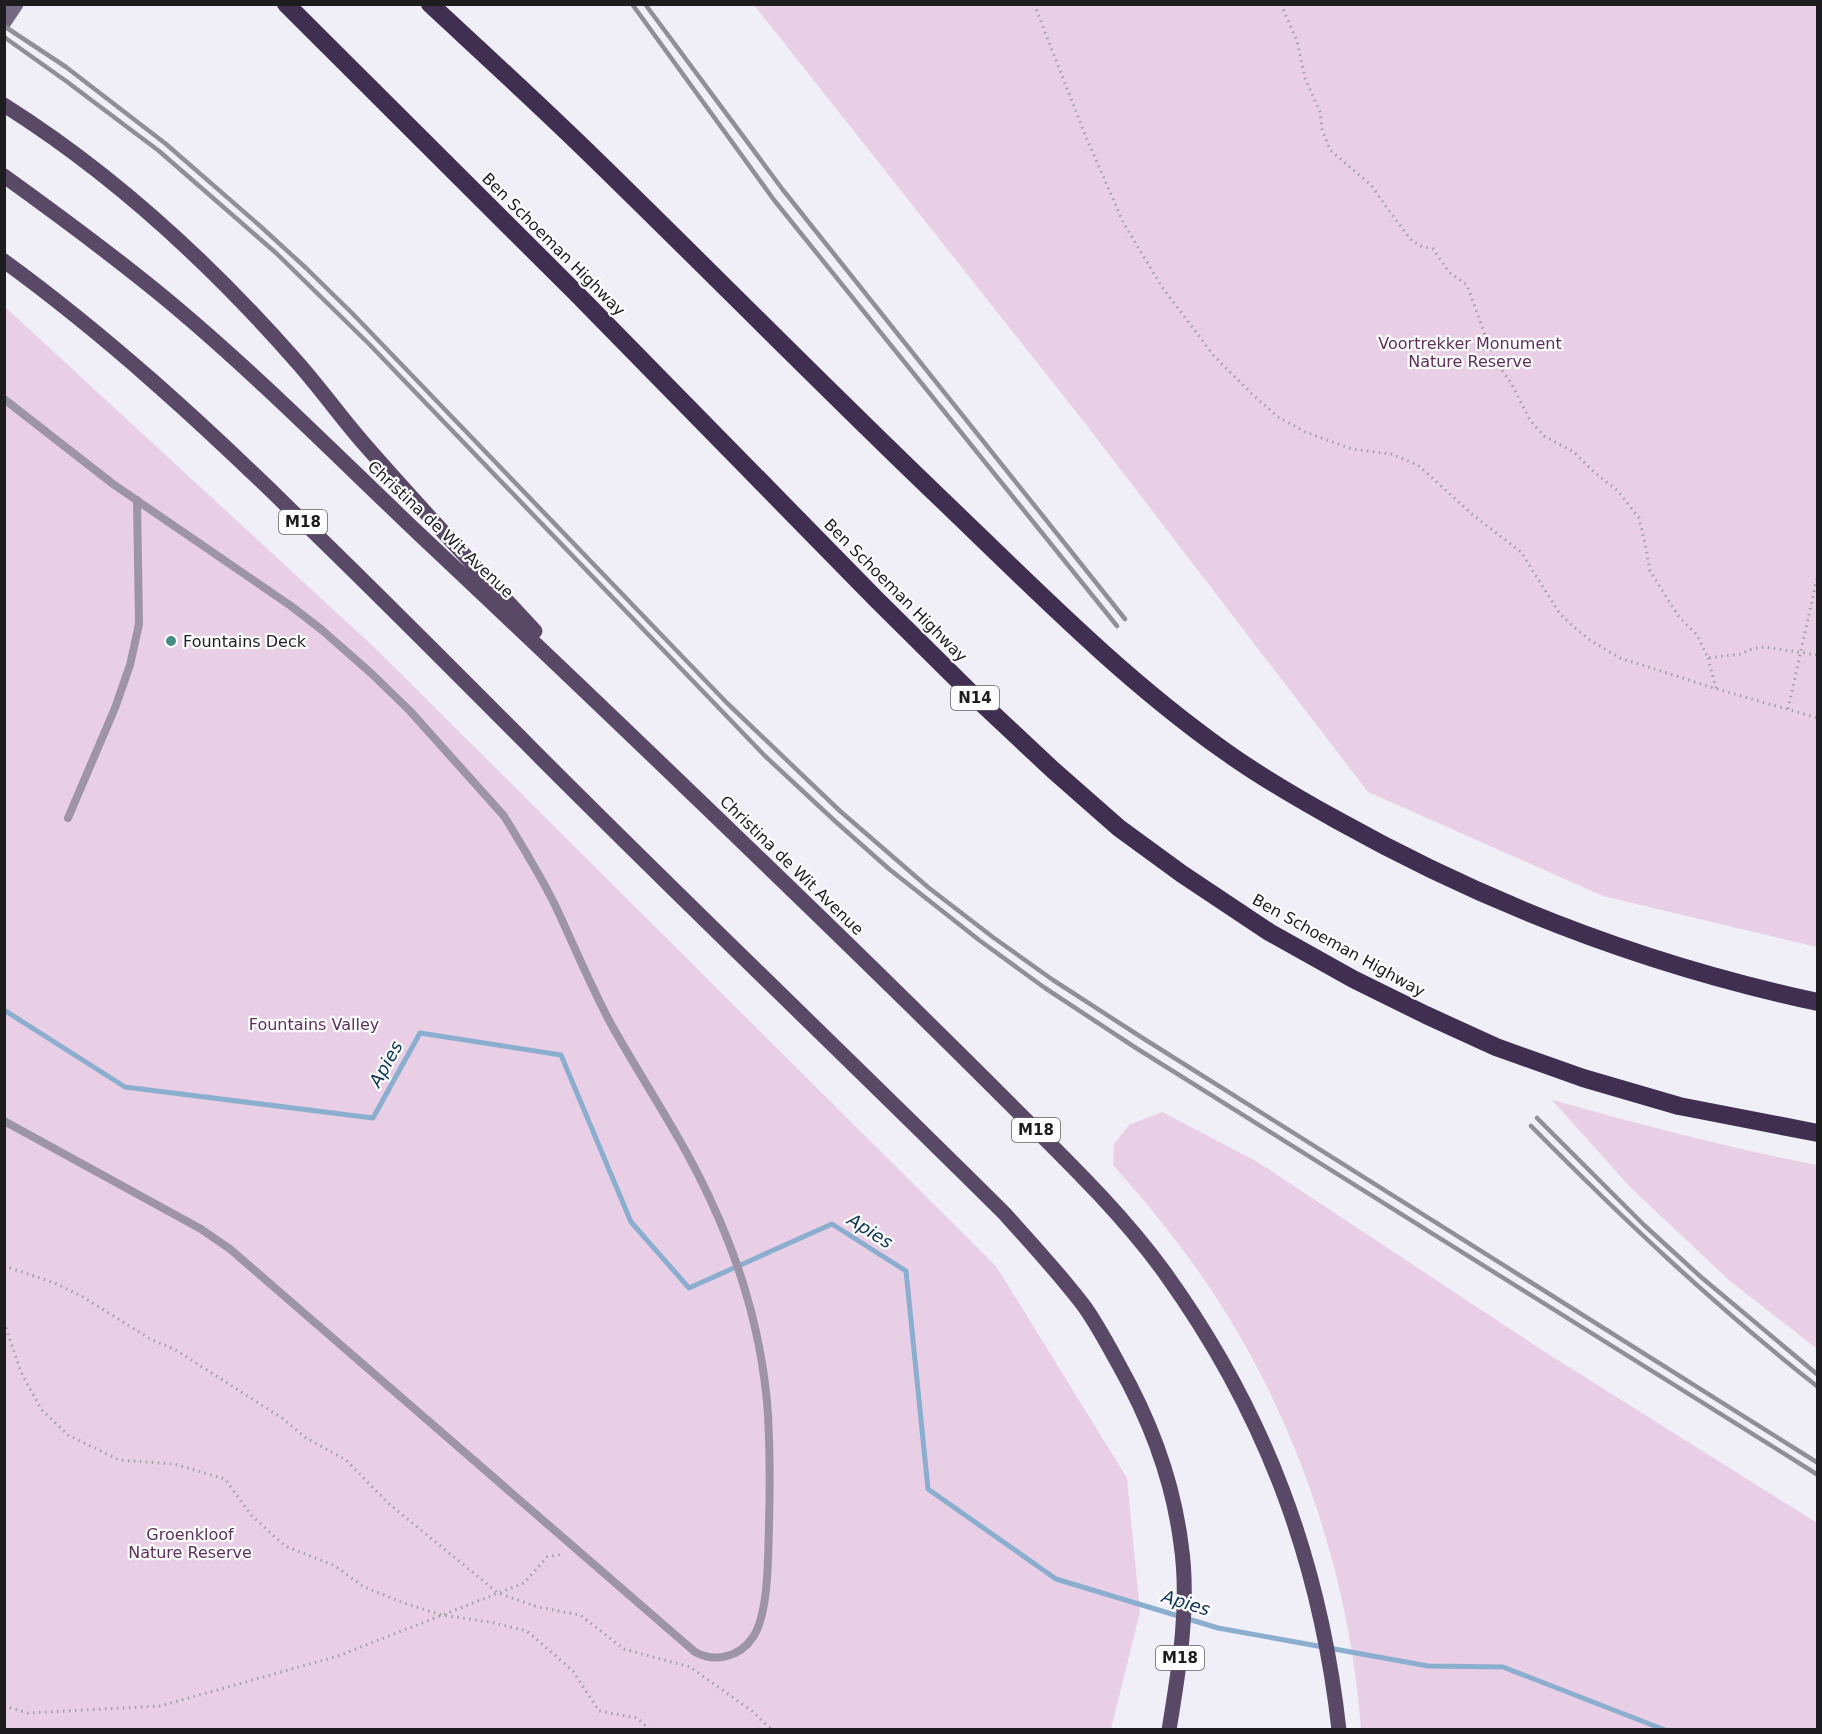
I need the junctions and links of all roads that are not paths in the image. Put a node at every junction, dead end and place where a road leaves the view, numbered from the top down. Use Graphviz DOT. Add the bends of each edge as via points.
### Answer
graph roads {
  1 [pos="16,4"];
  2 [pos="430,4"];
  3 [pos="291,9"];
  4 [pos="4,22"];
  5 [pos="4,105"];
  6 [pos="4,176"];
  7 [pos="4,261"];
  8 [pos="4,399"];
  9 [pos="137,500"];
  10 [pos="632,735"];
  11 [pos="68,818"];
  12 [pos="1818,1002"];
  13 [pos="4,1121"];
  14 [pos="1818,1133"];
  15 [pos="1169,1730"];
  16 [pos="1339,1730"];
  1 -- 4 [label="main road"];
  2 -- 12 [label="highway" via="1118,667 1228,753 1299,799 1388,848 1505,904 1684,968"];
  3 -- 14 [label="highway, Ben Schoeman Highway / N14" via="877,600 1053,770 1119,828 1269,932 1426,1016 1496,1047 1679,1106"];
  5 -- 10 [label="main road" via="134,199 234,293 365,445"];
  6 -- 10 [label="main road, Christina de Wit Avenue / M18" via="116,259 243,366"];
  7 -- 15 [label="main road, M18" via="101,336 214,435 1004,1213 1085,1308 1133,1390 1157,1446 1181,1544 1182,1638"];
  8 -- 9 [label="lane"];
  9 -- 11 [label="lane" via="139,624 115,708"];
  9 -- 13 [label="lane" via="291,606 372,674 504,816 553,902 611,1024 710,1198 752,1315 768,1413 770,1466 764,1603 758,1631 750,1643 719,1658 695,1652 230,1249 201,1229"];
  10 -- 16 [label="main road, Christina de Wit Avenue / M18" via="1059,1153 1165,1272 1245,1402 1268,1450 1297,1528 1320,1609"];
}
